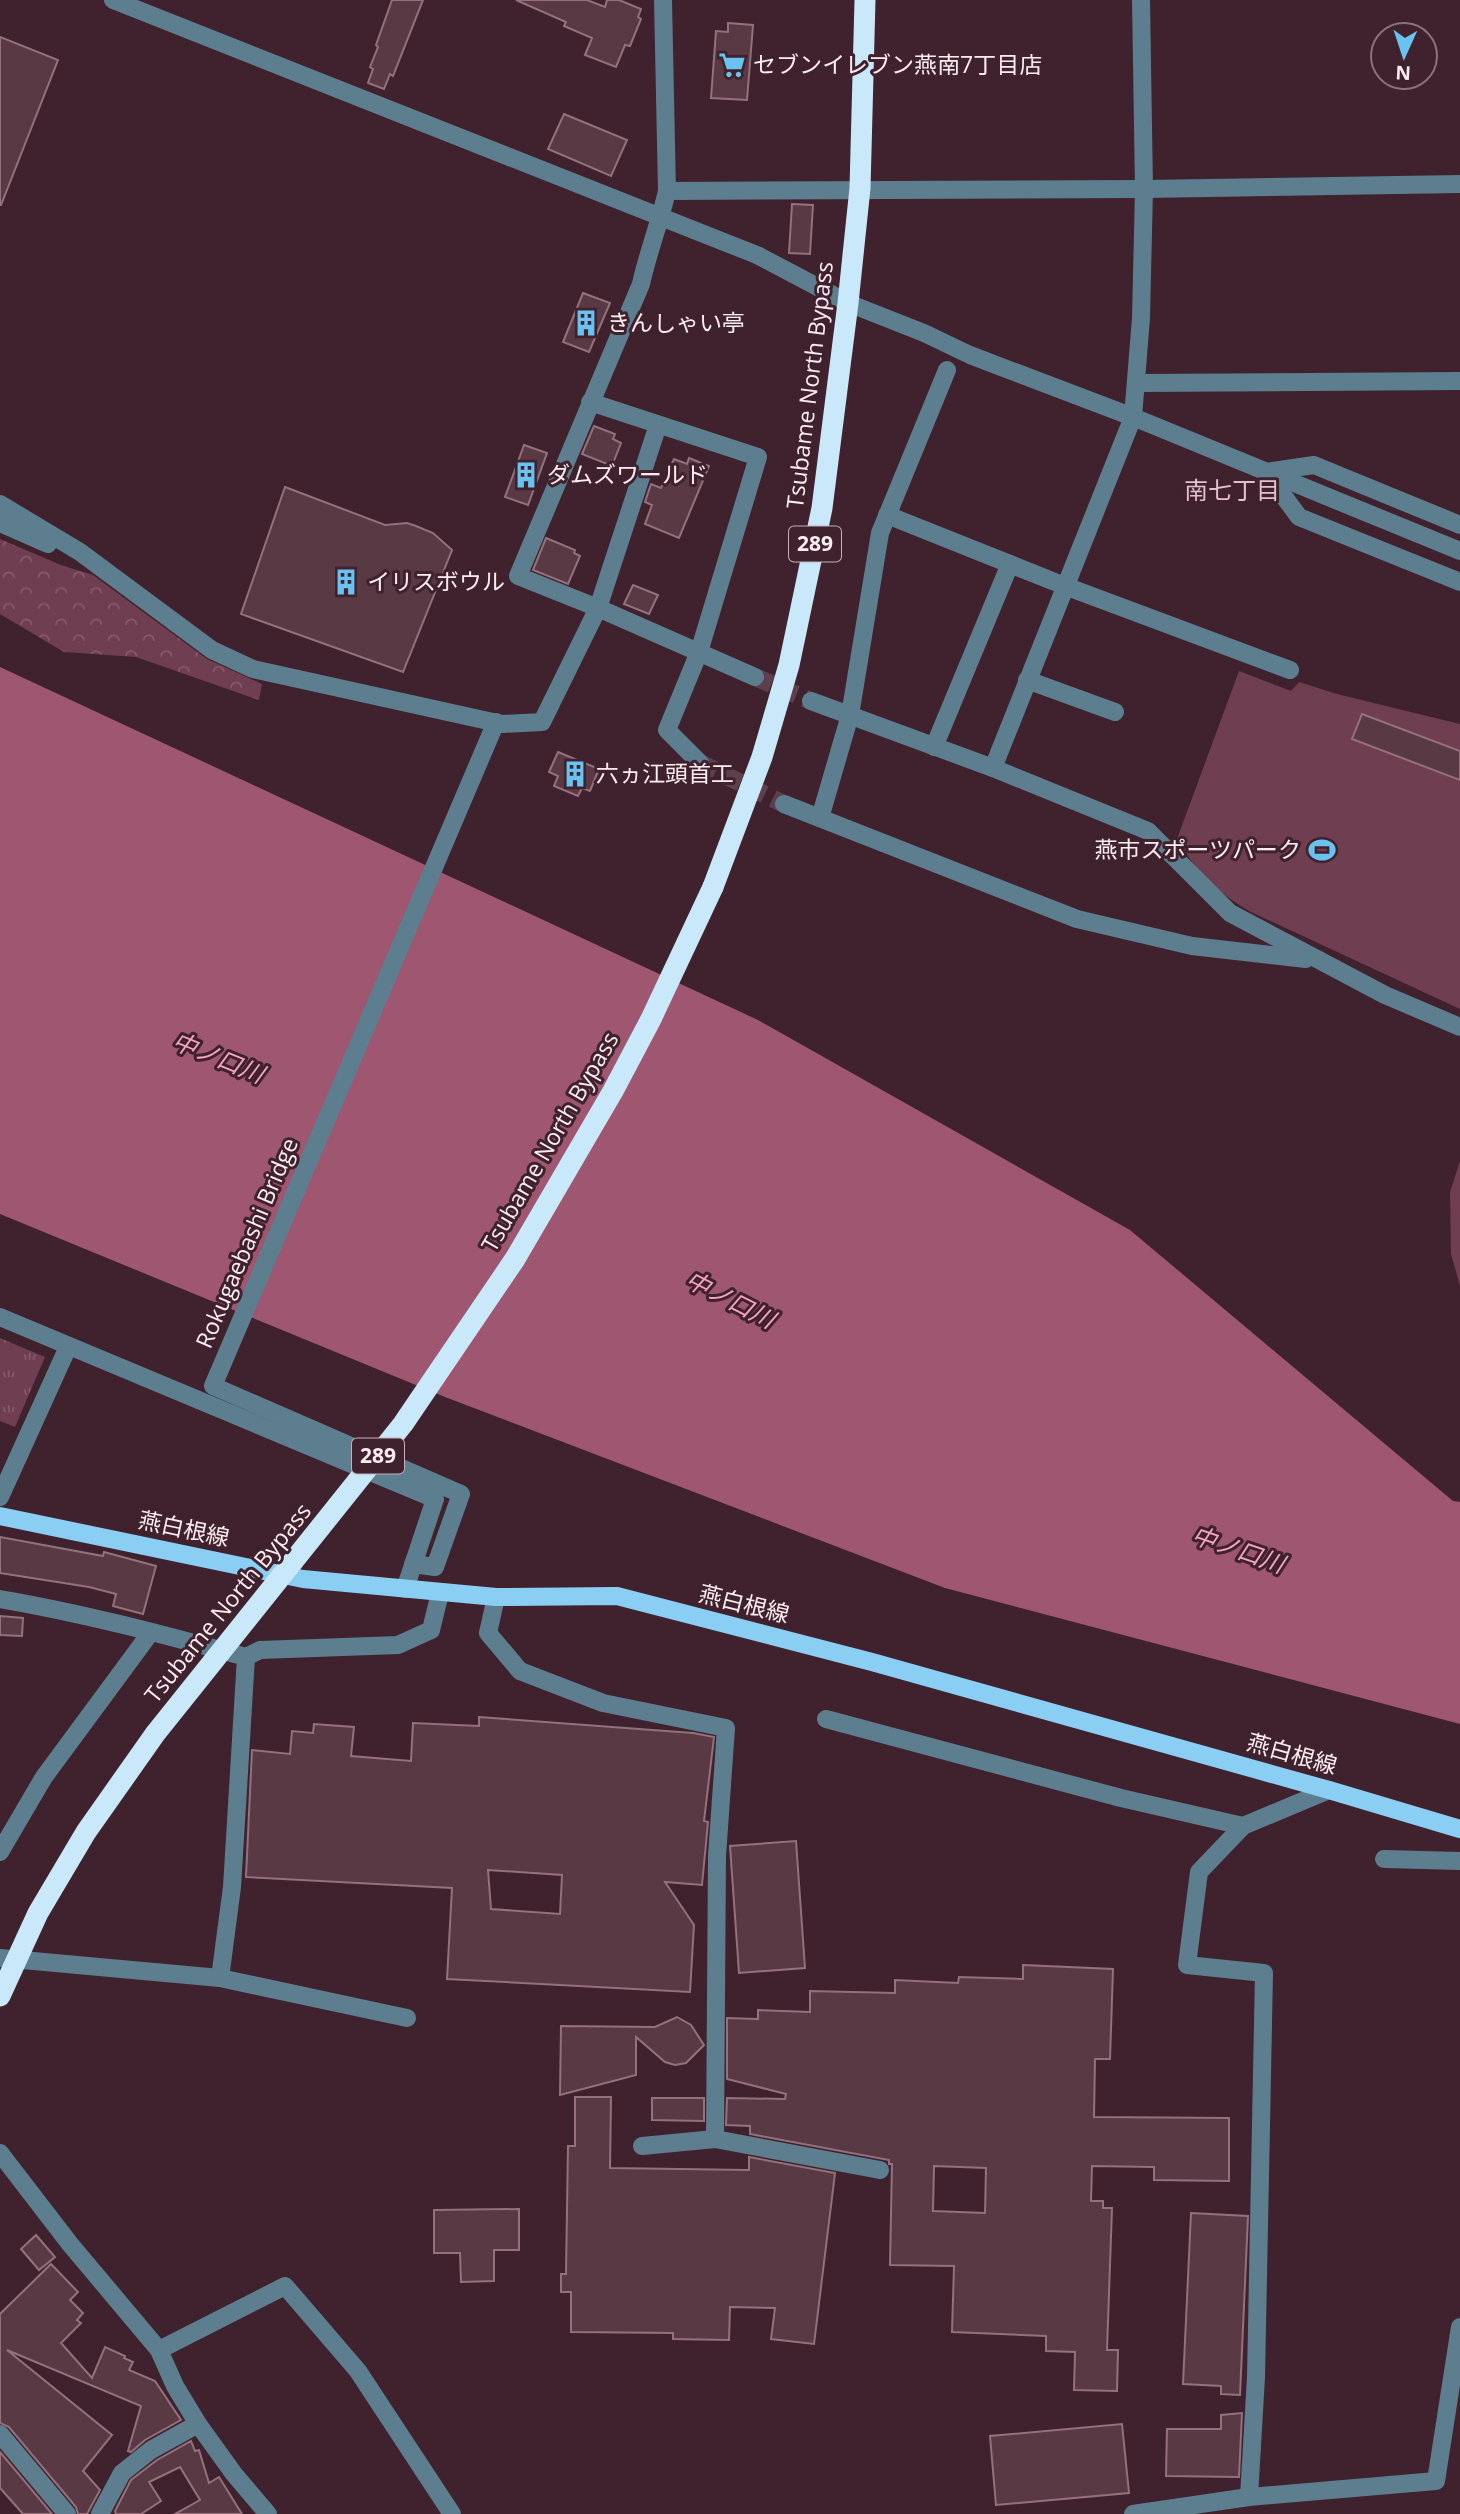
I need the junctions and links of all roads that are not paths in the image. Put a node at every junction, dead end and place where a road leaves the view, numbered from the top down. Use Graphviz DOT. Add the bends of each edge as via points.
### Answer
graph roads {
  1 [pos="113,0"];
  2 [pos="663,0"];
  3 [pos="865,0"];
  4 [pos="1141,0"];
  5 [pos="1460,184"];
  6 [pos="860,188"];
  7 [pos="1144,189"];
  8 [pos="667,191"];
  9 [pos="661,216"];
  10 [pos="848,303"];
  11 [pos="947,370"];
  12 [pos="1460,381"];
  13 [pos="1136,383"];
  14 [pos="590,402"];
  15 [pos="1133,418"];
  16 [pos="658,425"];
  17 [pos="1266,472"];
  18 [pos="0,504"];
  19 [pos="887,515"];
  20 [pos="0,523"];
  21 [pos="1460,525"];
  22 [pos="1460,551"];
  23 [pos="96,564"];
  24 [pos="1010,564"];
  25 [pos="1460,582"];
  26 [pos="1065,586"];
  27 [pos="598,608"];
  28 [pos="699,652"];
  29 [pos="1290,670"];
  30 [pos="755,677"];
  31 [pos="1027,680"];
  32 [pos="811,701"];
  33 [pos="1115,712"];
  34 [pos="850,715"];
  35 [pos="496,722"];
  36 [pos="934,747"];
  37 [pos="700,763"];
  38 [pos="993,768"];
  39 [pos="784,804"];
  40 [pos="820,818"];
  41 [pos="1317,960"];
  42 [pos="1460,1027"];
  43 [pos="0,1317"];
  44 [pos="68,1347"];
  45 [pos="0,1497"];
  46 [pos="0,1516"];
  47 [pos="413,1564"];
  48 [pos="405,1589"];
  49 [pos="440,1593"];
  50 [pos="496,1597"];
  51 [pos="0,1599"];
  52 [pos="151,1632"];
  53 [pos="246,1657"];
  54 [pos="826,1719"];
  55 [pos="1329,1790"];
  56 [pos="1243,1826"];
  57 [pos="1460,1829"];
  58 [pos="0,1852"];
  59 [pos="1384,1858"];
  60 [pos="1460,1861"];
  61 [pos="0,1958"];
  62 [pos="220,1978"];
  63 [pos="0,1996"];
  64 [pos="407,2018"];
  65 [pos="715,2139"];
  66 [pos="642,2146"];
  67 [pos="0,2152"];
  68 [pos="880,2170"];
  69 [pos="1460,2327"];
  70 [pos="159,2350"];
  71 [pos="198,2424"];
  72 [pos="0,2434"];
  73 [pos="1249,2497"];
  74 [pos="67,2514"];
  75 [pos="100,2514"];
  76 [pos="268,2514"];
  77 [pos="452,2514"];
  78 [pos="1133,2514"];
  1 -- 9 [label="street"];
  2 -- 8 [label="street"];
  3 -- 6 [label="highway, 289"];
  4 -- 7 [label="street"];
  5 -- 7 [label="street"];
  6 -- 7 [label="street"];
  6 -- 8 [label="street"];
  6 -- 10 [label="highway, Tsubame North Bypass / 289"];
  7 -- 13 [label="street"];
  8 -- 9 [label="street"];
  9 -- 10 [label="street" via="757,256"];
  9 -- 14 [label="street" via="641,284"];
  10 -- 15 [label="street"];
  10 -- 63 [label="highway, Tsubame North Bypass / 289, bridge" via="822,508 789,665 762,757 713,887 651,1019 515,1259 403,1424 155,1734 86,1832 38,1913"];
  11 -- 19 [label="street"];
  12 -- 13 [label="street"];
  13 -- 15 [label="street"];
  14 -- 16 [label="street"];
  14 -- 27 [label="street" via="518,576"];
  15 -- 17 [label="street"];
  15 -- 26 [label="street"];
  16 -- 27 [label="street"];
  16 -- 28 [label="street" via="758,457"];
  17 -- 21 [label="street" via="1314,465"];
  17 -- 22 [label="street"];
  17 -- 25 [label="street" via="1298,517"];
  18 -- 23 [label="street"];
  19 -- 24 [label="street"];
  19 -- 34 [label="street" via="880,533"];
  20 -- 23 [label="street"];
  23 -- 35 [label="street" via="212,650 253,669"];
  24 -- 26 [label="street"];
  24 -- 36 [label="street"];
  26 -- 29 [label="street"];
  26 -- 31 [label="street"];
  27 -- 28 [label="street"];
  27 -- 35 [label="street" via="542,722"];
  28 -- 30 [label="street"];
  28 -- 37 [label="street" via="667,730"];
  31 -- 33 [label="street"];
  31 -- 38 [label="street"];
  32 -- 34 [label="street"];
  34 -- 36 [label="street"];
  34 -- 40 [label="street"];
  35 -- 47 [label="street, Rokugaebashi Bridge" via="213,1386 461,1494 435,1567"];
  36 -- 38 [label="street"];
  38 -- 41 [label="street" via="1148,831 1230,913"];
  39 -- 40 [label="street"];
  40 -- 41 [label="street" via="1077,919 1192,946"];
  41 -- 42 [label="street"];
  43 -- 44 [label="street"];
  44 -- 45 [label="street"];
  44 -- 47 [label="street" via="435,1499"];
  46 -- 48 [label="main road, 燕白根線" via="303,1578"];
  47 -- 48 [label="street"];
  48 -- 49 [label="main road, 燕白根線"];
  49 -- 50 [label="main road, 燕白根線"];
  49 -- 53 [label="street" via="431,1630 398,1645 260,1650"];
  50 -- 55 [label="main road, 燕白根線" via="617,1597 872,1662"];
  50 -- 65 [label="street" via="488,1633 520,1671 603,1703 726,1728 717,1856"];
  51 -- 52 [label="street"];
  52 -- 53 [label="street"];
  52 -- 58 [label="street" via="44,1777"];
  53 -- 62 [label="street" via="232,1887"];
  54 -- 56 [label="street"];
  55 -- 56 [label="street"];
  55 -- 57 [label="main road, 燕白根線"];
  56 -- 73 [label="street" via="1199,1872 1187,1965 1264,1973 1256,2377"];
  59 -- 60 [label="street"];
  61 -- 62 [label="street"];
  62 -- 64 [label="street"];
  65 -- 66 [label="street"];
  65 -- 68 [label="street"];
  67 -- 70 [label="street"];
  69 -- 73 [label="street" via="1436,2480"];
  70 -- 71 [label="street"];
  70 -- 77 [label="street" via="285,2287 358,2371"];
  71 -- 75 [label="street" via="150,2450 122,2473"];
  71 -- 76 [label="street"];
  72 -- 74 [label="street"];
  73 -- 78 [label="street"];
}
